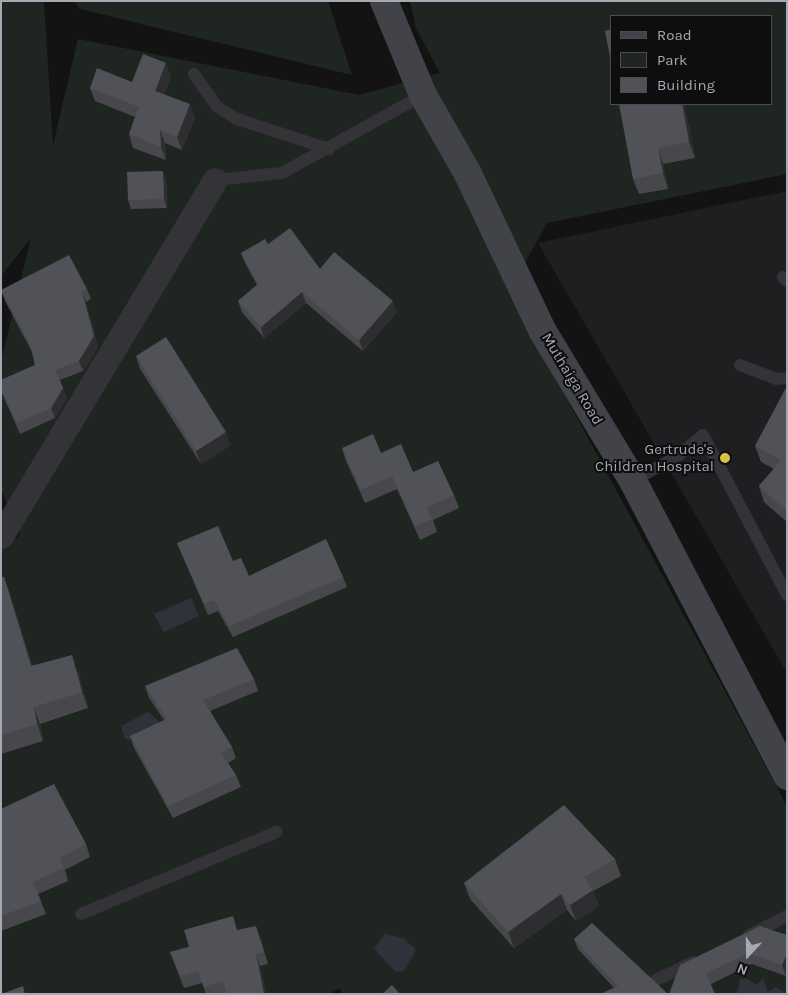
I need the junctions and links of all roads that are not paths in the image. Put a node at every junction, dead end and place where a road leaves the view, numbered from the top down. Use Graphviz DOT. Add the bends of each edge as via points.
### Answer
graph roads {
  1 [pos="384,1"];
  2 [pos="194,74"];
  3 [pos="423,95"];
  4 [pos="330,149"];
  5 [pos="214,180"];
  6 [pos="740,365"];
  7 [pos="787,378"];
  8 [pos="633,481"];
  9 [pos="1,536"];
  10 [pos="787,595"];
  11 [pos="787,776"];
  12 [pos="276,832"];
  13 [pos="81,914"];
  14 [pos="787,916"];
  15 [pos="735,942"];
  16 [pos="709,954"];
  17 [pos="656,980"];
  1 -- 3 [label="main road, Muthaiga Road"];
  2 -- 4 [label="lane" via="216,106 237,119"];
  3 -- 4 [label="lane"];
  3 -- 8 [label="main road, Muthaiga Road" via="468,174 542,330"];
  4 -- 5 [label="lane" via="282,173"];
  5 -- 9 [label="street"];
  6 -- 7 [label="lane" via="776,380"];
  8 -- 10 [label="lane" via="680,455 703,436"];
  8 -- 11 [label="main road, Muthaiga Road"];
  12 -- 13 [label="lane"];
  14 -- 15 [label="lane"];
  16 -- 17 [label="lane"];
}
